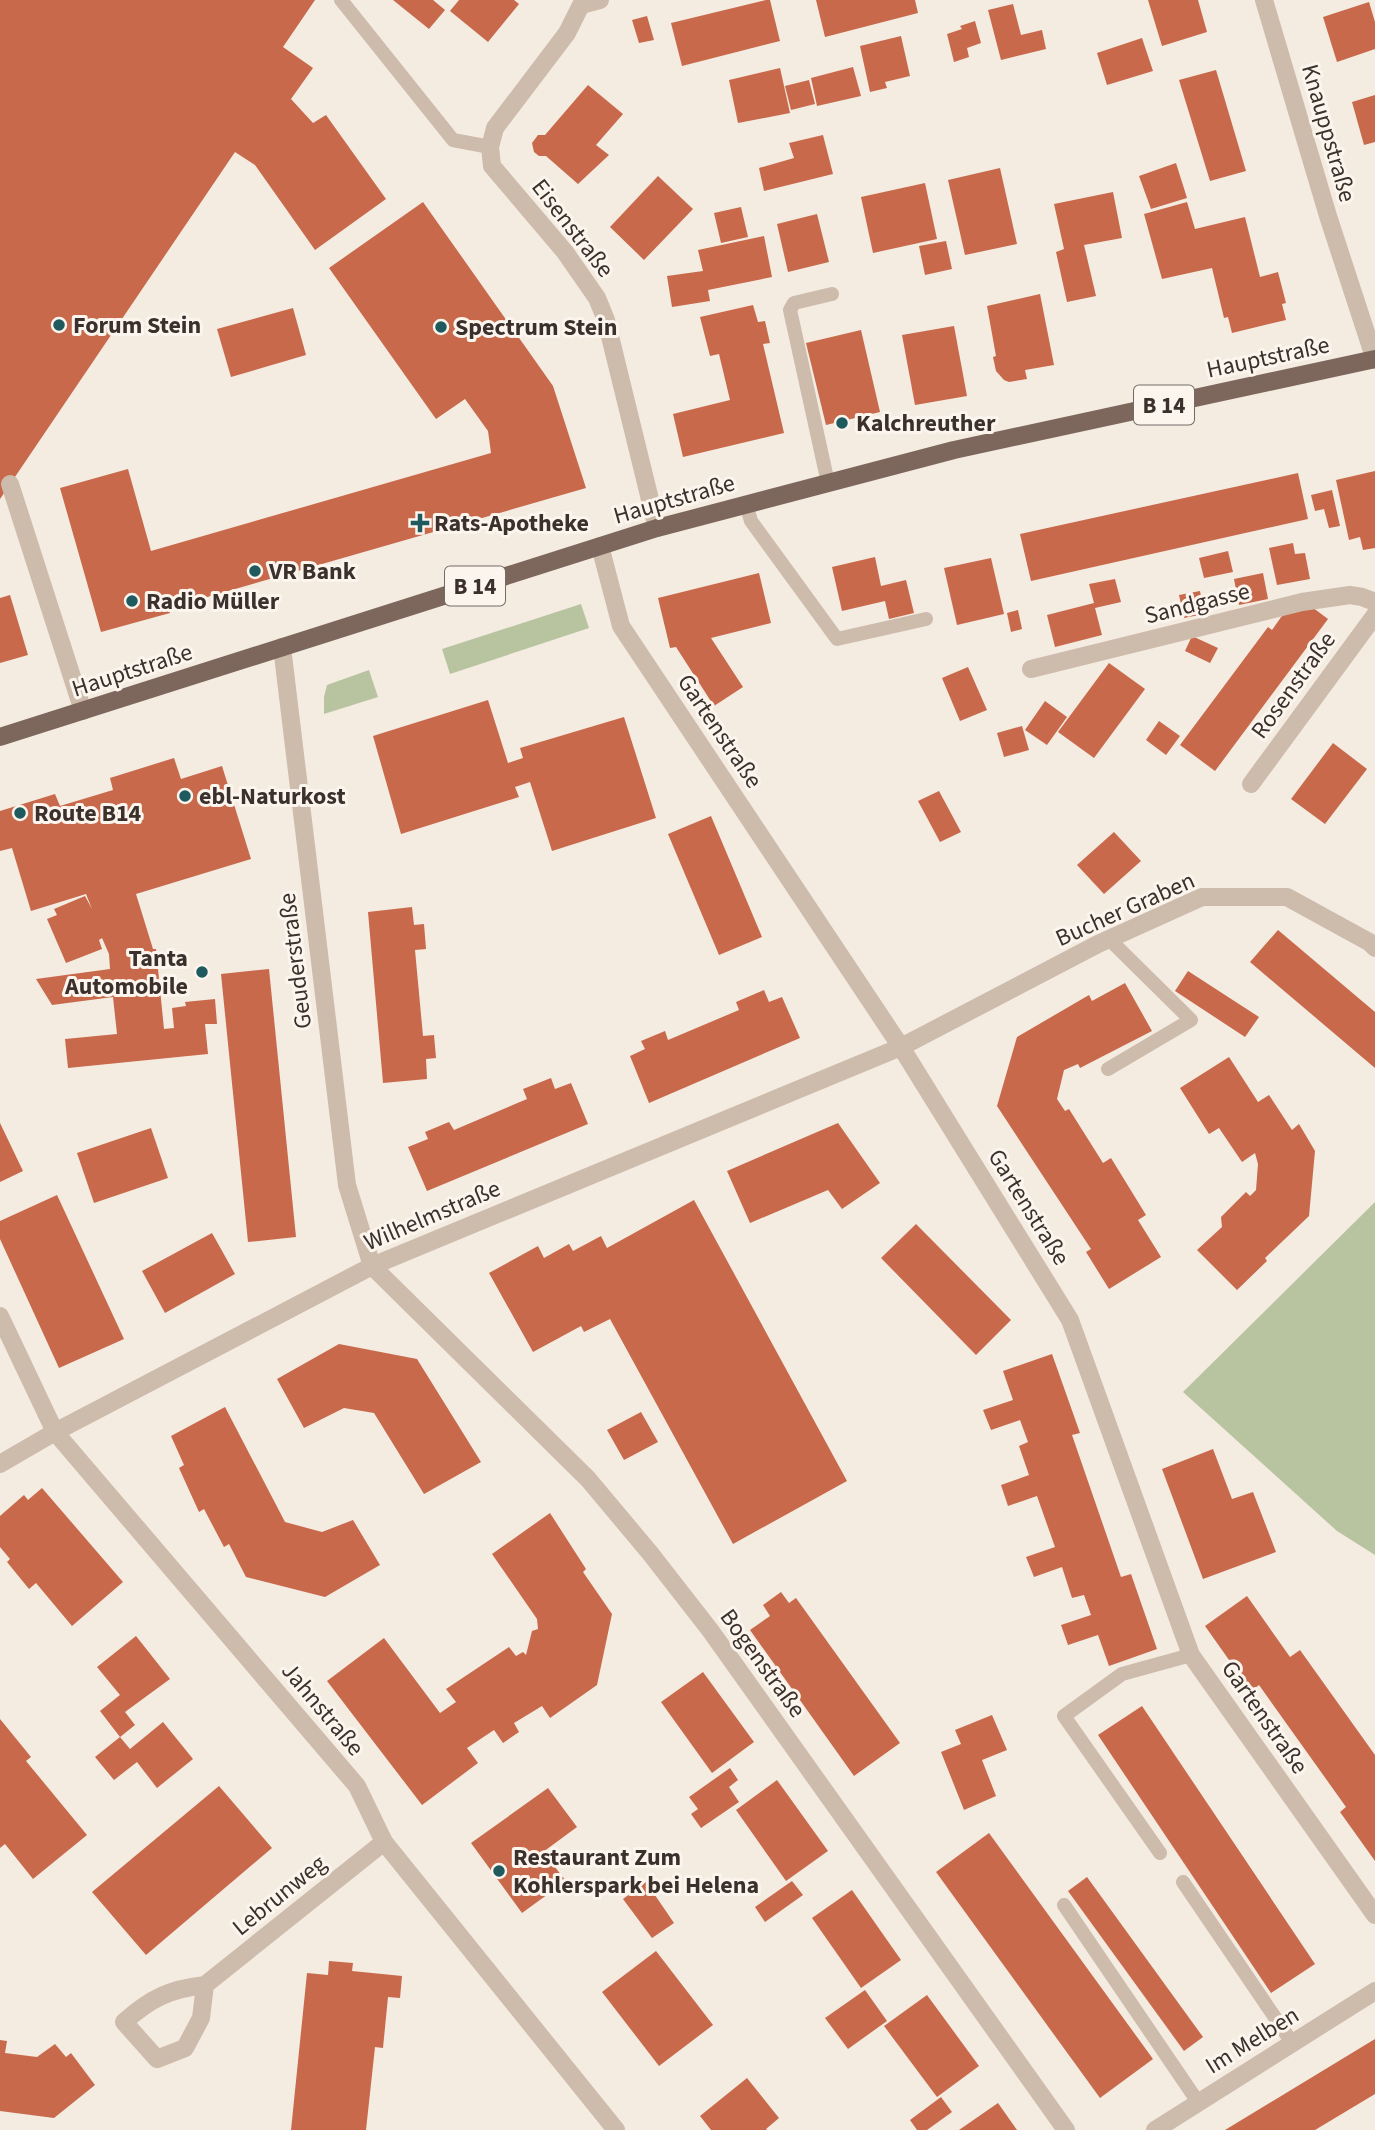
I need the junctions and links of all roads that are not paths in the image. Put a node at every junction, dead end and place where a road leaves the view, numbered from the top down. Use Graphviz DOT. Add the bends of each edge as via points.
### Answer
graph roads {
  1 [pos="341,0"];
  2 [pos="600,0"];
  3 [pos="1264,0"];
  4 [pos="579,2"];
  5 [pos="490,147"];
  6 [pos="832,294"];
  7 [pos="1375,360"];
  8 [pos="828,483"];
  9 [pos="10,484"];
  10 [pos="746,504"];
  11 [pos="657,528"];
  12 [pos="600,546"];
  13 [pos="1375,602"];
  14 [pos="1375,615"];
  15 [pos="926,620"];
  16 [pos="282,647"];
  17 [pos="1031,670"];
  18 [pos="83,711"];
  19 [pos="0,737"];
  20 [pos="1251,784"];
  21 [pos="1109,939"];
  22 [pos="1375,948"];
  23 [pos="901,1047"];
  24 [pos="1108,1069"];
  25 [pos="372,1266"];
  26 [pos="0,1316"];
  27 [pos="55,1432"];
  28 [pos="0,1464"];
  29 [pos="1191,1655"];
  30 [pos="384,1842"];
  31 [pos="1160,1853"];
  32 [pos="1183,1882"];
  33 [pos="1064,1905"];
  34 [pos="1375,1915"];
  35 [pos="205,1985"];
  36 [pos="1375,1991"];
  37 [pos="1293,2044"];
  38 [pos="1198,2102"];
  39 [pos="616,2130"];
  40 [pos="1066,2130"];
  41 [pos="1155,2130"];
  1 -- 5 [label="lane" via="453,140"];
  2 -- 4 [label="street"];
  3 -- 7 [label="street, Knauppstraße"];
  4 -- 5 [label="street" via="567,33 495,128"];
  5 -- 11 [label="street, Eisenstraße" via="492,166 565,252 597,298"];
  6 -- 8 [label="lane" via="794,303 790,310"];
  7 -- 8 [label="main road, Hauptstraße / B 14" via="954,450"];
  8 -- 10 [label="main road, Hauptstraße / B 14"];
  9 -- 18 [label="street"];
  10 -- 11 [label="main road, Hauptstraße / B 14"];
  10 -- 15 [label="lane" via="751,521 837,639"];
  11 -- 12 [label="main road, Hauptstraße / B 14"];
  12 -- 16 [label="main road, Hauptstraße / B 14"];
  12 -- 23 [label="street, Gartenstraße" via="621,626"];
  13 -- 17 [label="street, Sandgasse" via="1350,595 1302,602"];
  14 -- 20 [label="street, Rosenstraße"];
  16 -- 18 [label="main road, Hauptstraße / B 14"];
  16 -- 25 [label="street, Geuderstraße" via="346,1185"];
  18 -- 19 [label="main road, Hauptstraße / B 14"];
  21 -- 22 [label="street, Bucher Graben" via="1202,897 1287,897"];
  21 -- 23 [label="street, Bucher Graben"];
  21 -- 24 [label="lane" via="1191,1020"];
  23 -- 25 [label="street, Wilhelmstraße"];
  23 -- 29 [label="street, Gartenstraße" via="1070,1320"];
  25 -- 27 [label="street, Wilhelmstraße"];
  25 -- 40 [label="street, Bogenstraße" via="588,1479 650,1553 710,1630"];
  26 -- 27 [label="street, Jahnstraße"];
  27 -- 28 [label="street, Wilhelmstraße"];
  27 -- 30 [label="street, Jahnstraße" via="356,1786"];
  29 -- 31 [label="lane" via="1122,1674 1064,1716"];
  29 -- 34 [label="street, Gartenstraße"];
  30 -- 35 [label="street, Lebrunweg"];
  30 -- 39 [label="street, Jahnstraße"];
  32 -- 37 [label="lane"];
  33 -- 38 [label="lane"];
  35 -- 35 [label="street, Lebrunweg" via="181,1988 145,2004 124,2022 157,2059 185,2048 201,2018"];
  36 -- 37 [label="street, Im Melben"];
  37 -- 38 [label="street, Im Melben"];
  38 -- 41 [label="street, Im Melben"];
}
